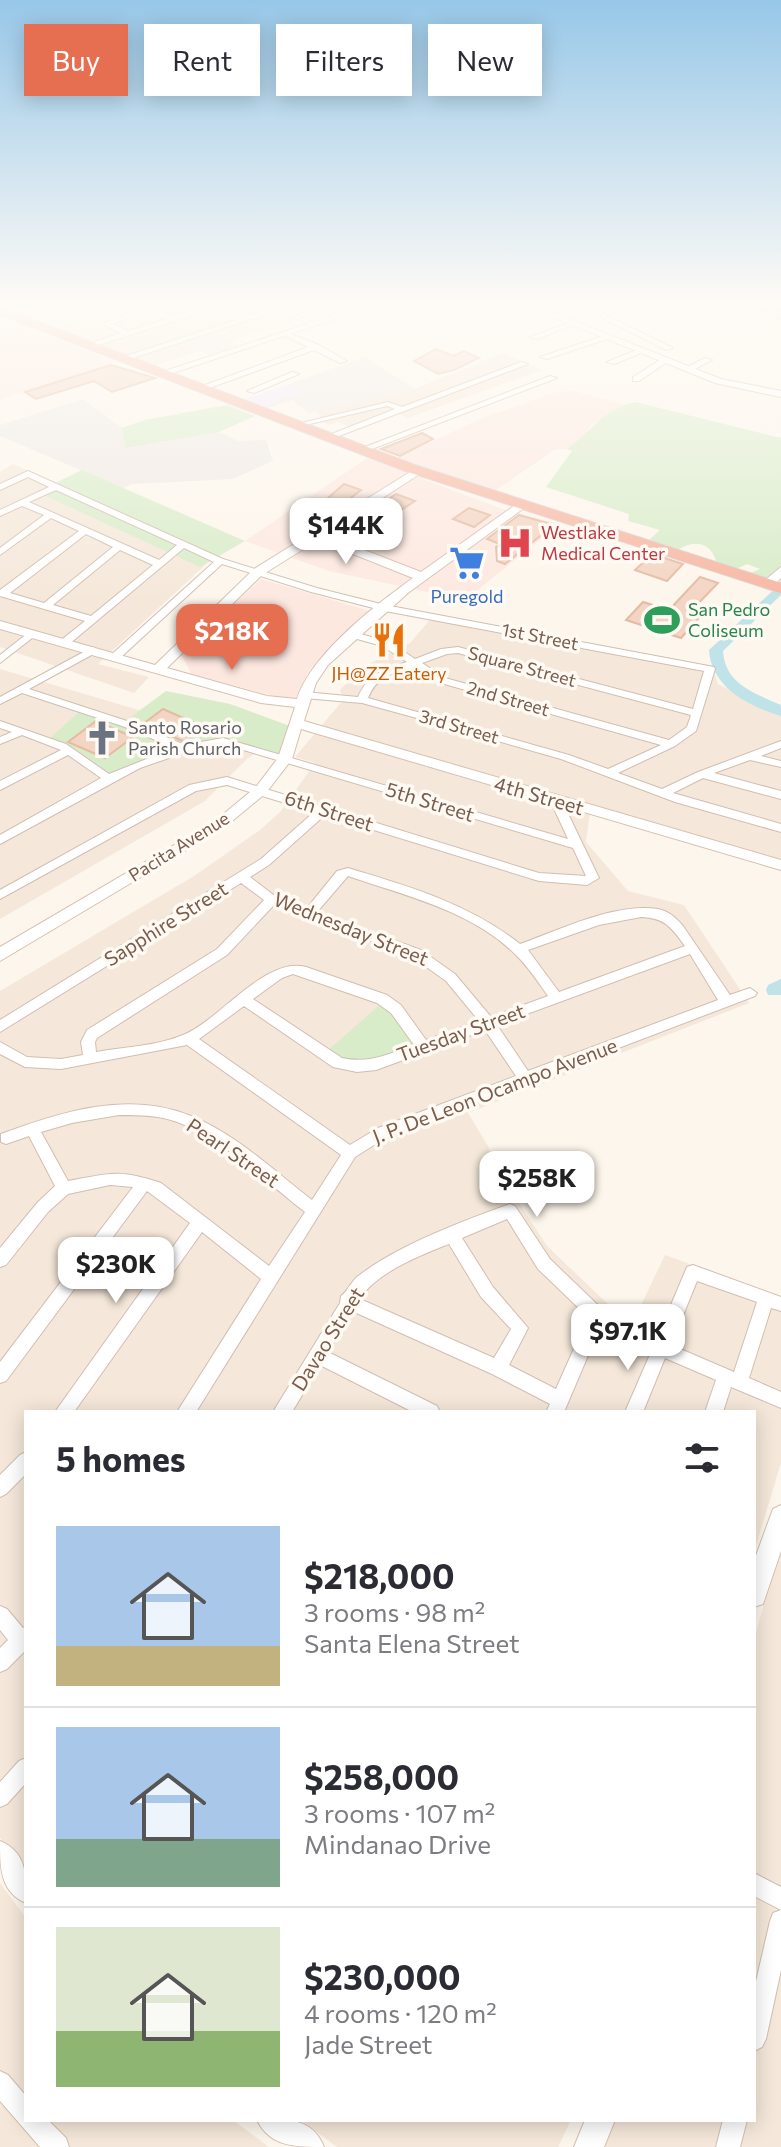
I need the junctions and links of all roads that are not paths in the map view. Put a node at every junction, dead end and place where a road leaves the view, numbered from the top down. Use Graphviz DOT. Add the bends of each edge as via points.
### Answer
graph roads {
  1 [pos="246,405"];
  2 [pos="383,405"];
  3 [pos="391,405"];
  4 [pos="414,405"];
  5 [pos="480,405"];
  6 [pos="401,410"];
  7 [pos="297,425"];
  8 [pos="328,437"];
  9 [pos="361,450"];
  10 [pos="419,471"];
  11 [pos="0,487"];
  12 [pos="55,487"];
  13 [pos="21,502"];
  14 [pos="522,505"];
  15 [pos="0,513"];
  16 [pos="51,514"];
  17 [pos="85,531"];
  18 [pos="319,536"];
  19 [pos="184,544"];
  20 [pos="117,548"];
  21 [pos="0,552"];
  22 [pos="220,561"];
  23 [pos="160,564"];
  24 [pos="258,572"];
  25 [pos="422,577"];
  26 [pos="776,582"];
  27 [pos="2,593"];
  28 [pos="46,606"];
  29 [pos="385,608"];
  30 [pos="93,620"];
  31 [pos="0,625"];
  32 [pos="31,635"];
  33 [pos="353,635"];
  34 [pos="64,643"];
  35 [pos="93,650"];
  36 [pos="177,651"];
  37 [pos="115,657"];
  38 [pos="0,660"];
  39 [pos="414,662"];
  40 [pos="157,670"];
  41 [pos="188,679"];
  42 [pos="22,690"];
  43 [pos="303,699"];
  44 [pos="362,700"];
  45 [pos="0,701"];
  46 [pos="697,713"];
  47 [pos="0,724"];
  48 [pos="298,724"];
  49 [pos="20,732"];
  50 [pos="0,741"];
  51 [pos="671,744"];
  52 [pos="781,744"];
  53 [pos="185,749"];
  54 [pos="70,750"];
  55 [pos="748,756"];
  56 [pos="285,759"];
  57 [pos="781,764"];
  58 [pos="610,772"];
  59 [pos="702,774"];
  60 [pos="109,779"];
  61 [pos="0,786"];
  62 [pos="261,790"];
  63 [pos="663,793"];
  64 [pos="781,795"];
  65 [pos="556,800"];
  66 [pos="323,810"];
  67 [pos="781,828"];
  68 [pos="0,840"];
  69 [pos="576,845"];
  70 [pos="781,865"];
  71 [pos="241,877"];
  72 [pos="0,895"];
  73 [pos="272,900"];
  74 [pos="309,914"];
  75 [pos="518,949"];
  76 [pos="691,949"];
  77 [pos="0,955"];
  78 [pos="750,993"];
  79 [pos="556,998"];
  80 [pos="243,999"];
  81 [pos="727,1002"];
  82 [pos="487,1023"];
  83 [pos="0,1027"];
  84 [pos="189,1039"];
  85 [pos="0,1047"];
  86 [pos="423,1047"];
  87 [pos="90,1060"];
  88 [pos="526,1080"];
  89 [pos="32,1128"];
  90 [pos="2,1140"];
  91 [pos="350,1153"];
  92 [pos="145,1183"];
  93 [pos="64,1188"];
  94 [pos="314,1210"];
  95 [pos="200,1222"];
  96 [pos="451,1234"];
  97 [pos="0,1260"];
  98 [pos="271,1277"];
  99 [pos="347,1301"];
  100 [pos="774,1302"];
  101 [pos="597,1315"];
  102 [pos="660,1348"];
  103 [pos="316,1355"];
  104 [pos="498,1368"];
  105 [pos="0,1375"];
  106 [pos="733,1379"];
  107 [pos="781,1400"];
  108 [pos="558,1406"];
  109 [pos="65,1410"];
  110 [pos="187,1410"];
  111 [pos="283,1410"];
  112 [pos="427,1410"];
  113 [pos="635,1410"];
  114 [pos="715,1410"];
  115 [pos="24,1463"];
  116 [pos="0,1488"];
  117 [pos="781,1517"];
  118 [pos="756,1589"];
  119 [pos="0,1616"];
  120 [pos="24,1639"];
  121 [pos="0,1662"];
  122 [pos="24,1770"];
  123 [pos="0,1797"];
  124 [pos="0,1855"];
  125 [pos="756,1885"];
  126 [pos="24,1886"];
  127 [pos="781,1899"];
  128 [pos="781,1921"];
  129 [pos="756,2030"];
  130 [pos="0,2083"];
  131 [pos="24,2112"];
  132 [pos="33,2122"];
  133 [pos="275,2122"];
  134 [pos="599,2122"];
  135 [pos="734,2122"];
  136 [pos="57,2147"];
  137 [pos="309,2147"];
  138 [pos="589,2147"];
  139 [pos="728,2147"];
  1 -- 7 [label="highway"];
  2 -- 7 [label="street"];
  3 -- 6 [label="street"];
  4 -- 6 [label="street"];
  5 -- 9 [label="street"];
  6 -- 8 [label="street"];
  7 -- 8 [label="highway"];
  8 -- 9 [label="highway"];
  9 -- 10 [label="highway"];
  10 -- 14 [label="highway"];
  10 -- 18 [label="street"];
  11 -- 12 [label="street, 1st Street" via="27,474"];
  12 -- 13 [label="street"];
  12 -- 19 [label="street, 1st Street"];
  13 -- 15 [label="street"];
  13 -- 16 [label="street"];
  14 -- 25 [label="street, Pacita Avenue"];
  14 -- 26 [label="highway"];
  16 -- 17 [label="street"];
  16 -- 21 [label="street"];
  17 -- 20 [label="street"];
  17 -- 27 [label="street"];
  18 -- 24 [label="street"];
  18 -- 25 [label="street"];
  19 -- 22 [label="street, 1st Street"];
  19 -- 23 [label="street"];
  20 -- 23 [label="street"];
  20 -- 28 [label="street"];
  22 -- 24 [label="street, 1st Street"];
  22 -- 37 [label="street"];
  23 -- 30 [label="street"];
  24 -- 29 [label="street, 1st Street"];
  24 -- 36 [label="street"];
  25 -- 29 [label="street, Pacita Avenue"];
  27 -- 28 [label="street"];
  28 -- 30 [label="street"];
  29 -- 33 [label="street, Pacita Avenue"];
  29 -- 46 [label="street, 1st Street" via="710,669"];
  30 -- 34 [label="street"];
  31 -- 32 [label="street"];
  32 -- 34 [label="street"];
  32 -- 38 [label="street"];
  33 -- 39 [label="street, 2nd Street" via="386,644"];
  33 -- 43 [label="street, Pacita Avenue" via="319,667"];
  34 -- 35 [label="street"];
  35 -- 37 [label="street"];
  35 -- 42 [label="street"];
  36 -- 40 [label="street"];
  36 -- 41 [label="street"];
  37 -- 40 [label="street"];
  39 -- 44 [label="street, Square Street" via="370,682"];
  39 -- 46 [label="street, Square Street" via="458,650"];
  39 -- 51 [label="street, 2nd Street" via="441,680"];
  40 -- 41 [label="street"];
  41 -- 43 [label="street" via="266,700"];
  42 -- 45 [label="street"];
  42 -- 53 [label="street"];
  43 -- 44 [label="street, 3rd Street"];
  43 -- 48 [label="street, Pacita Avenue"];
  44 -- 58 [label="street, 3rd Street"];
  46 -- 51 [label="street, 1st Street" via="692,729"];
  47 -- 49 [label="street"];
  48 -- 56 [label="street, Pacita Avenue"];
  48 -- 65 [label="street, 4th Street"];
  49 -- 50 [label="street"];
  49 -- 54 [label="street"];
  51 -- 58 [label="street, 1st Street"];
  52 -- 55 [label="street"];
  53 -- 56 [label="street, 5th Street" via="223,741"];
  53 -- 60 [label="street, 5th Street"];
  54 -- 60 [label="street"];
  54 -- 61 [label="street"];
  55 -- 57 [label="street"];
  55 -- 59 [label="street"];
  56 -- 62 [label="street, Pacita Avenue"];
  56 -- 69 [label="street, 5th Street"];
  58 -- 63 [label="street, 3rd Street"];
  59 -- 63 [label="street"];
  59 -- 64 [label="street"];
  60 -- 68 [label="street, 5th Street"];
  62 -- 66 [label="street, 6th Street"];
  62 -- 72 [label="street, 6th Street" via="227,781 203,784"];
  62 -- 77 [label="street, Pacita Avenue" via="220,824"];
  63 -- 67 [label="street, 3rd Street"];
  65 -- 69 [label="street, 6th Street"];
  65 -- 70 [label="street, 4th Street"];
  66 -- 69 [label="street, 6th Street" via="539,877 587,881 593,878"];
  66 -- 71 [label="street, Sapphire Street" via="287,845"];
  71 -- 73 [label="street, Wednesday Street"];
  71 -- 83 [label="street, Sapphire Street"];
  73 -- 74 [label="street, Wednesday Street"];
  73 -- 87 [label="street" via="222,952 92,1034"];
  74 -- 75 [label="street" via="348,872 453,908"];
  74 -- 82 [label="street, Wednesday Street" via="436,964"];
  75 -- 76 [label="street" via="640,911 670,920"];
  75 -- 79 [label="street"];
  76 -- 79 [label="street, Tuesday Street"];
  76 -- 81 [label="street"];
  78 -- 81 [label="street, J. P. De Leon Ocampo Avenue"];
  79 -- 82 [label="street, Tuesday Street"];
  80 -- 84 [label="street"];
  80 -- 86 [label="street, Tuesday Street" via="338,1063 371,1066"];
  80 -- 86 [label="street" via="277,975 292,969 310,972 382,999 396,1009"];
  81 -- 88 [label="street, J. P. De Leon Ocampo Avenue"];
  82 -- 86 [label="street, Tuesday Street"];
  82 -- 88 [label="street, Wednesday Street"];
  84 -- 87 [label="street"];
  84 -- 91 [label="street"];
  85 -- 87 [label="street" via="39,1064"];
  88 -- 91 [label="street, J. P. De Leon Ocampo Avenue" via="383,1132"];
  89 -- 90 [label="street, Pearl Street"];
  89 -- 93 [label="street"];
  89 -- 94 [label="street, Pearl Street" via="121,1110 171,1114 206,1130"];
  91 -- 94 [label="street, J. P. De Leon Ocampo Avenue"];
  92 -- 93 [label="street" via="110,1179"];
  92 -- 95 [label="street"];
  92 -- 105 [label="street"];
  93 -- 97 [label="street"];
  94 -- 98 [label="street, J. P. De Leon Ocampo Avenue"];
  95 -- 98 [label="street"];
  95 -- 109 [label="street"];
  96 -- 99 [label="street, Davao Street" via="383,1268"];
  96 -- 101 [label="street, Davao Street" via="510,1211 544,1264"];
  96 -- 104 [label="street" via="487,1292 520,1328"];
  98 -- 110 [label="street, J. P. De Leon Ocampo Avenue"];
  99 -- 103 [label="street, Davao Street"];
  99 -- 104 [label="street"];
  100 -- 102 [label="street" via="693,1272"];
  100 -- 106 [label="street"];
  101 -- 102 [label="street"];
  101 -- 108 [label="street"];
  102 -- 106 [label="street"];
  102 -- 113 [label="street"];
  103 -- 111 [label="street, Davao Street"];
  103 -- 112 [label="street"];
  104 -- 108 [label="street"];
  106 -- 107 [label="street"];
  106 -- 114 [label="street"];
  115 -- 116 [label="street"];
  117 -- 118 [label="street"];
  119 -- 120 [label="street"];
  120 -- 121 [label="street"];
  122 -- 123 [label="street"];
  124 -- 126 [label="street"];
  125 -- 127 [label="street"];
  128 -- 129 [label="street"];
  130 -- 131 [label="street"];
  132 -- 136 [label="street"];
  133 -- 137 [label="street"];
  134 -- 138 [label="street"];
  135 -- 139 [label="street"];
}
